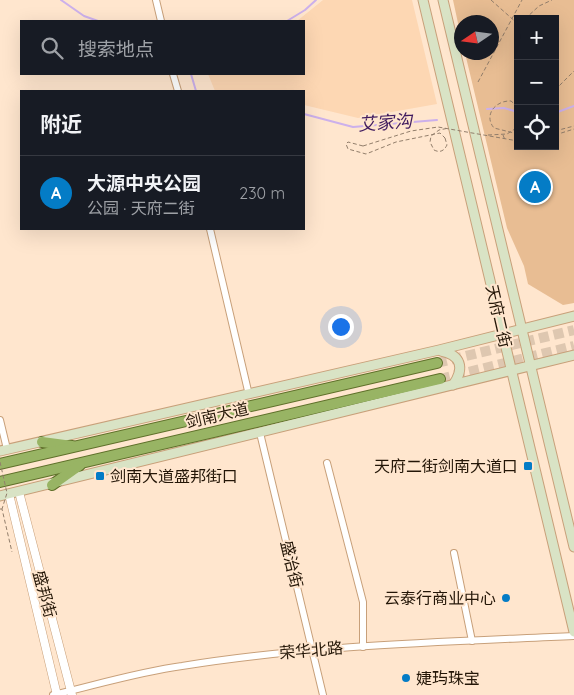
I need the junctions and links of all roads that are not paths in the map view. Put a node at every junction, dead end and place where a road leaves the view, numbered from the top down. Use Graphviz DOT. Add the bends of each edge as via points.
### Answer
graph roads {
  1 [pos="156,0"];
  2 [pos="423,0"];
  3 [pos="443,0"];
  4 [pos="161,20"];
  5 [pos="173,75"];
  6 [pos="178,90"];
  7 [pos="210,230"];
  8 [pos="574,316"];
  9 [pos="522,327"];
  10 [pos="503,334"];
  11 [pos="439,350"];
  12 [pos="574,355"];
  13 [pos="437,363"];
  14 [pos="531,365"];
  15 [pos="511,369"];
  16 [pos="440,379"];
  17 [pos="453,385"];
  18 [pos="249,395"];
  19 [pos="0,420"];
  20 [pos="260,433"];
  21 [pos="42,442"];
  22 [pos="81,446"];
  23 [pos="4,450"];
  24 [pos="85,462"];
  25 [pos="0,463"];
  26 [pos="327,464"];
  27 [pos="0,482"];
  28 [pos="52,485"];
  29 [pos="9,494"];
  30 [pos="574,547"];
  31 [pos="454,553"];
  32 [pos="574,632"];
  33 [pos="574,636"];
  34 [pos="472,641"];
  35 [pos="363,647"];
  36 [pos="312,649"];
  37 [pos="71,693"];
  38 [pos="56,695"];
  39 [pos="323,695"];
  1 -- 4 [label="street"];
  2 -- 10 [label="main road, 天府二街"];
  3 -- 9 [label="main road, 天府二街"];
  5 -- 6 [label="street"];
  7 -- 18 [label="street"];
  8 -- 9 [label="main road"];
  9 -- 10 [label="main road"];
  9 -- 14 [label="main road, 天府二街"];
  10 -- 11 [label="main road"];
  10 -- 15 [label="main road, 天府二街"];
  11 -- 17 [label="main road" via="452,354 458,360 460,372"];
  11 -- 18 [label="main road"];
  12 -- 14 [label="main road"];
  13 -- 22 [label="highway, 剑南大道"];
  14 -- 15 [label="main road"];
  14 -- 30 [label="main road, 天府二街"];
  15 -- 17 [label="main road"];
  15 -- 32 [label="main road, 天府二街"];
  16 -- 24 [label="highway, 剑南大道"];
  17 -- 20 [label="main road"];
  18 -- 21 [label="main road"];
  19 -- 23 [label="street"];
  20 -- 28 [label="main road"];
  20 -- 36 [label="street, 盛治街"];
  21 -- 22 [label="highway"];
  21 -- 23 [label="main road"];
  22 -- 25 [label="highway, 剑南大道"];
  24 -- 27 [label="highway, 剑南大道"];
  24 -- 28 [label="highway"];
  26 -- 35 [label="street" via="363,602"];
  28 -- 29 [label="main road"];
  29 -- 37 [label="street, 盛邦街"];
  29 -- 38 [label="street, 盛邦街"];
  31 -- 34 [label="street"];
  33 -- 34 [label="street, 荣华北路"];
  34 -- 35 [label="street, 荣华北路"];
  35 -- 36 [label="street, 荣华北路"];
  36 -- 37 [label="street, 荣华北路" via="180,666 127,676"];
  36 -- 39 [label="street, 盛治街"];
  37 -- 38 [label="street, 荣华北路"];
}
